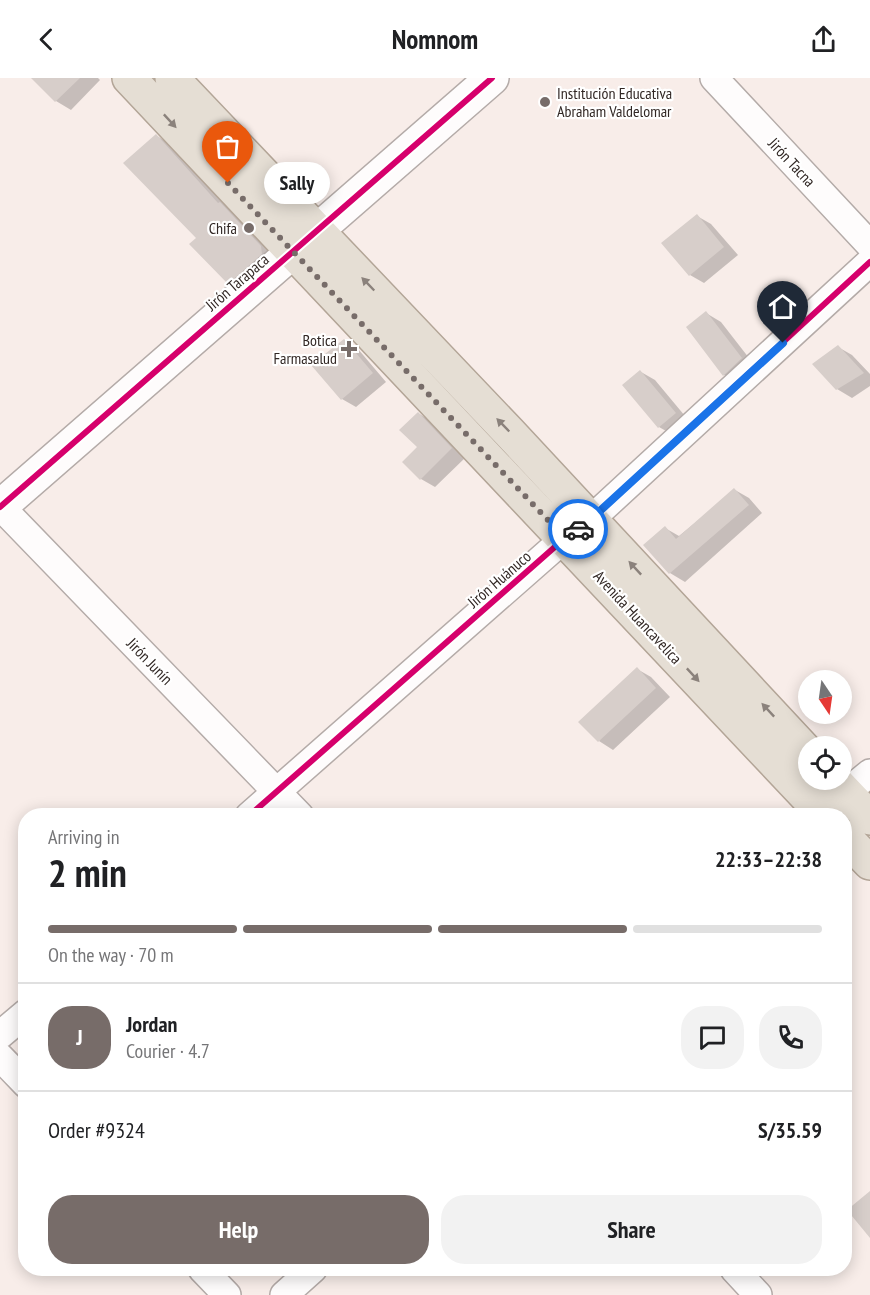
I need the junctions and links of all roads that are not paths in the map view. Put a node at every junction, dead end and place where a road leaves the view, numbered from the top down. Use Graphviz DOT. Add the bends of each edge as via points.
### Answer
graph roads {
  1 [pos="129,78"];
  2 [pos="172,78"];
  3 [pos="492,78"];
  4 [pos="714,78"];
  5 [pos="305,241"];
  6 [pos="870,245"];
  7 [pos="870,262"];
  8 [pos="0,507"];
  9 [pos="577,530"];
  10 [pos="798,743"];
  11 [pos="276,792"];
  12 [pos="836,798"];
  13 [pos="258,808"];
  14 [pos="292,808"];
  15 [pos="870,818"];
  16 [pos="852,844"];
  17 [pos="870,863"];
  18 [pos="18,1019"];
  19 [pos="0,1035"];
  20 [pos="0,1057"];
  21 [pos="18,1076"];
  22 [pos="209,1276"];
  23 [pos="305,1276"];
  24 [pos="740,1276"];
  25 [pos="227,1295"];
  26 [pos="284,1295"];
  27 [pos="758,1295"];
  1 -- 5 [label="highway, Avenida Huancavelica, one-way"];
  2 -- 5 [label="highway, Avenida Huancavelica"];
  3 -- 5 [label="street, Jirón Tarapaca"];
  4 -- 6 [label="street, Jirón Tacna"];
  5 -- 8 [label="street, Jirón Tarapaca"];
  5 -- 9 [label="highway, Avenida Huancavelica"];
  7 -- 9 [label="street, Jirón Huánuco"];
  8 -- 11 [label="street, Jirón Junín"];
  10 -- 9 [label="highway, Avenida Huancavelica, one-way"];
  9 -- 11 [label="street, Jirón Huánuco"];
  9 -- 12 [label="highway, Avenida Huancavelica, one-way"];
  11 -- 13 [label="street, Jirón Huánuco"];
  11 -- 14 [label="street, Jirón Junín"];
  12 -- 15 [label="highway, Avenida Huancavelica"];
  16 -- 17 [label="highway"];
  18 -- 19 [label="street"];
  20 -- 21 [label="street"];
  22 -- 25 [label="street"];
  23 -- 26 [label="street"];
  24 -- 27 [label="street"];
}
